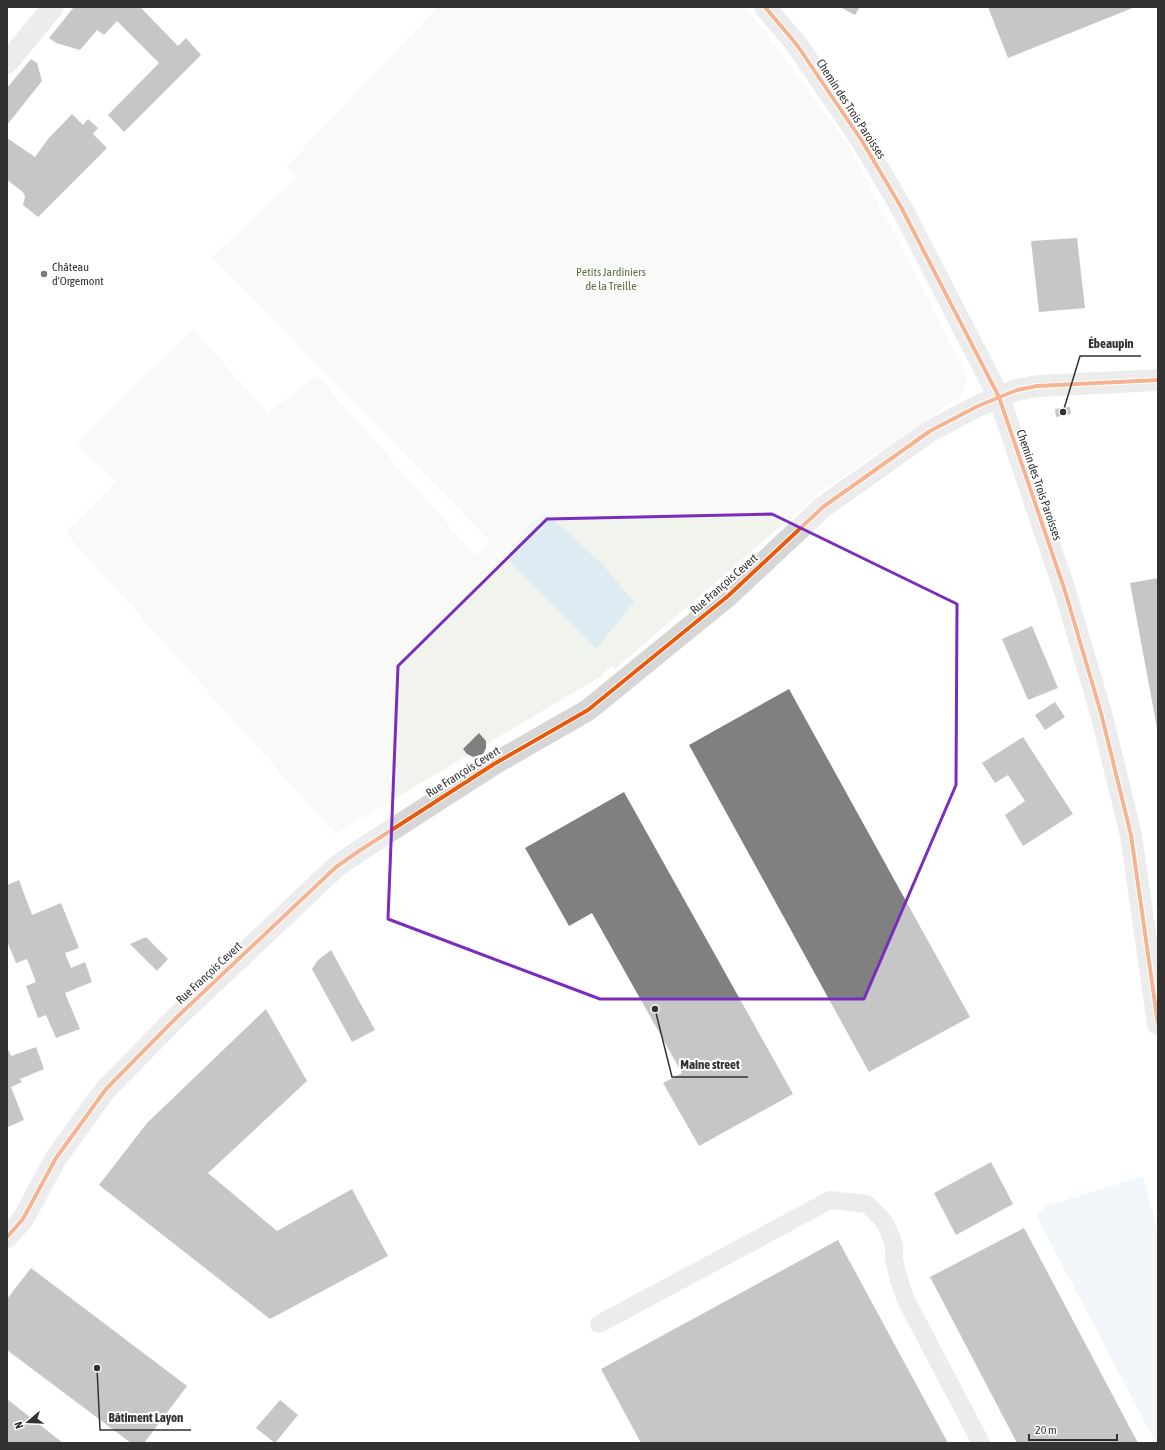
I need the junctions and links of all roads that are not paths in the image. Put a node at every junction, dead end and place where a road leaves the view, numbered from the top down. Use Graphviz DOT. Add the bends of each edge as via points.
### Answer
graph roads {
  1 [pos="53,7"];
  2 [pos="765,7"];
  3 [pos="7,62"];
  4 [pos="1158,380"];
  5 [pos="999,397"];
  6 [pos="1158,1024"];
  7 [pos="9,1230"];
  8 [pos="599,1324"];
  9 [pos="981,1443"];
  1 -- 3 [label="street"];
  2 -- 5 [label="street, Chemin des Trois Paroisses" via="797,45 862,141 901,206"];
  4 -- 5 [label="street, Rue François Cevert" via="1038,386"];
  5 -- 6 [label="street, Chemin des Trois Paroisses" via="1065,591 1101,712 1131,835"];
  5 -- 7 [label="street, Rue François Cevert" via="930,431 823,507 728,596 588,710 494,764 336,867 106,1088 56,1158 23,1218"];
  8 -- 9 [label="lane" via="830,1200 867,1204 882,1219 889,1231 894,1245 898,1280 906,1300"];
}
